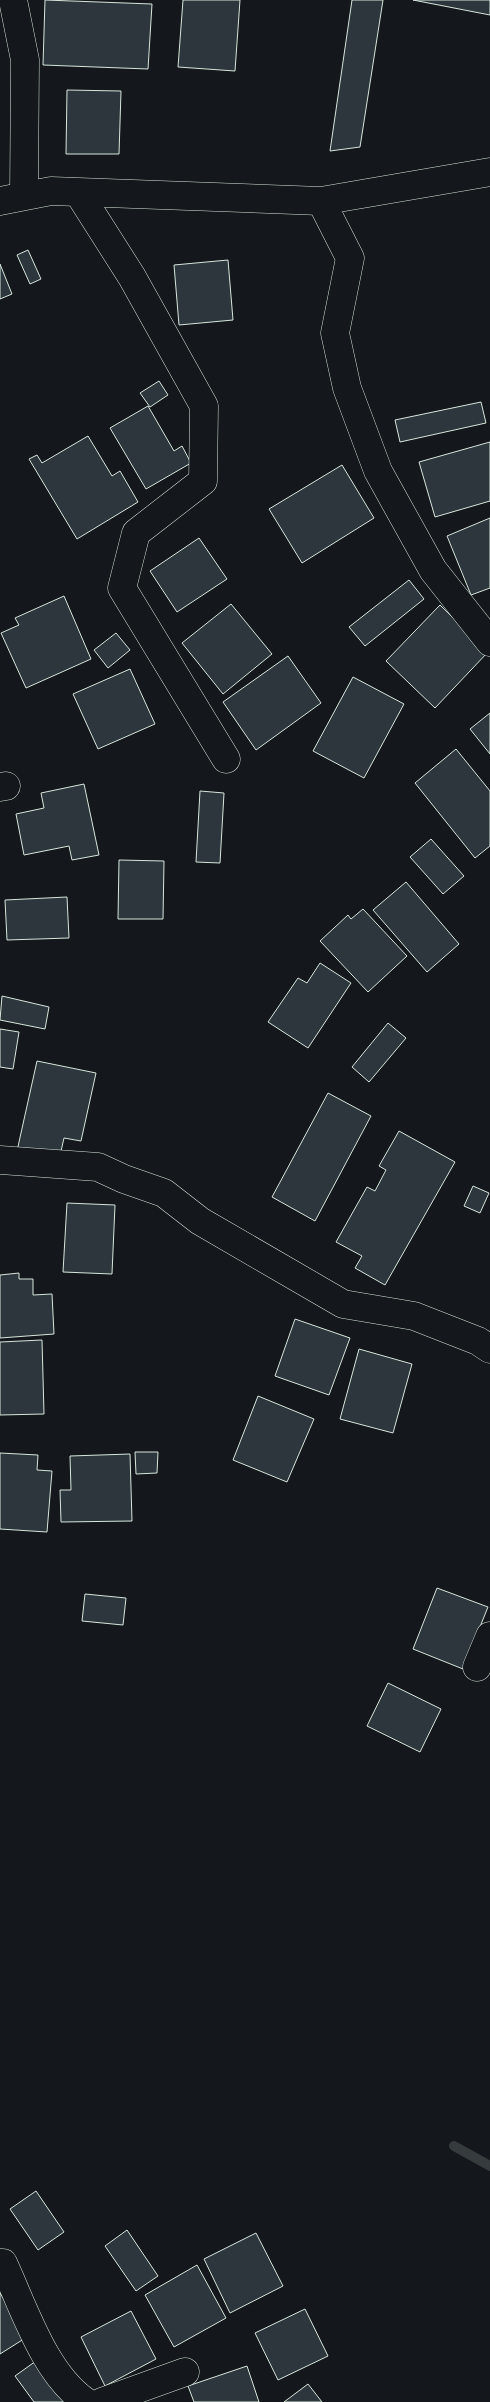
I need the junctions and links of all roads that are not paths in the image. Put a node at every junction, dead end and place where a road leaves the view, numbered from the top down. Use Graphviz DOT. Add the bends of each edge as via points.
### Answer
graph roads {
  1 [pos="13,0"];
  2 [pos="490,172"];
  3 [pos="78,192"];
  4 [pos="12,198"];
  5 [pos="321,201"];
  6 [pos="490,642"];
  7 [pos="226,758"];
  8 [pos="0,1160"];
  9 [pos="490,1349"];
  10 [pos="490,1636"];
  11 [pos="477,1667"];
  12 [pos="0,2263"];
  13 [pos="184,2372"];
  14 [pos="86,2402"];
  15 [pos="102,2402"];
  1 -- 4 [label="street" via="25,60"];
  2 -- 5 [label="street"];
  3 -- 4 [label="street" via="51,191"];
  3 -- 5 [label="street"];
  3 -- 7 [label="street" via="132,278 204,406 203,481 136,533 122,588"];
  5 -- 6 [label="street" via="350,258 336,333 347,388 378,471 433,570"];
  8 -- 9 [label="street" via="98,1167 164,1193 200,1221 342,1304 414,1316 478,1341"];
  10 -- 11 [label="street"];
  12 -- 14 [label="street" via="3,2263 47,2358 71,2392"];
  13 -- 15 [label="street"];
}
